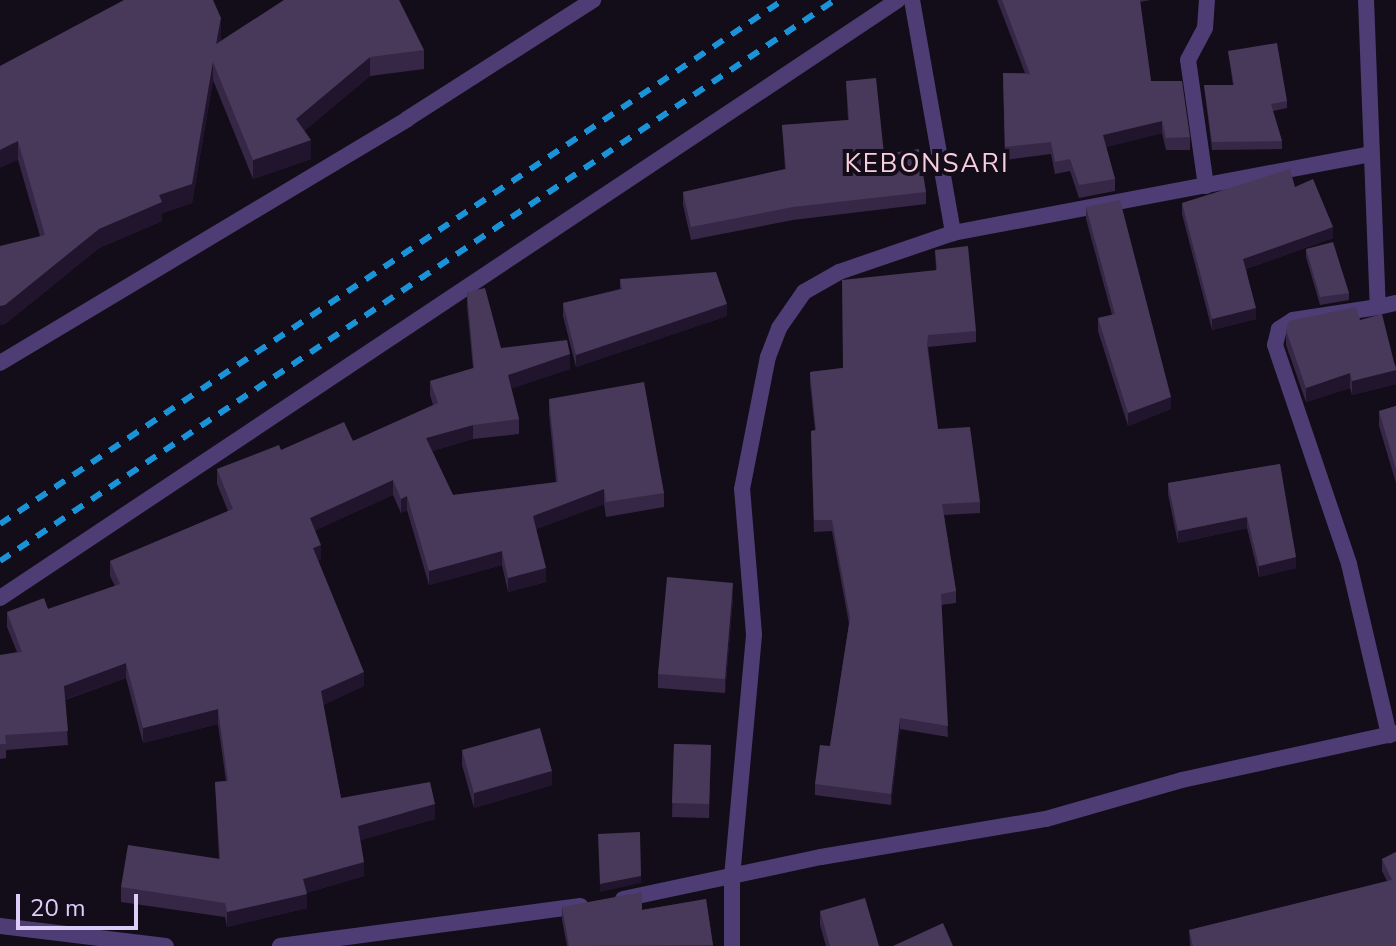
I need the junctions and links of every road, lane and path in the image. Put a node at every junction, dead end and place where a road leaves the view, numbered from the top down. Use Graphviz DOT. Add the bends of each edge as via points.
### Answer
graph roads {
  1 [pos="593,0"];
  2 [pos="898,0"];
  3 [pos="912,0"];
  4 [pos="1207,0"];
  5 [pos="1366,0"];
  6 [pos="1371,154"];
  7 [pos="1206,186"];
  8 [pos="953,233"];
  9 [pos="1396,303"];
  10 [pos="1378,307"];
  11 [pos="0,363"];
  12 [pos="0,598"];
  13 [pos="1392,734"];
  14 [pos="732,877"];
  15 [pos="0,926"];
  16 [pos="166,946"];
  17 [pos="280,946"];
  18 [pos="732,946"];
  1 -- 11 [label="street" via="407,119"];
  2 -- 12 [label="street"];
  3 -- 8 [label="street"];
  4 -- 7 [label="street" via="1205,28 1188,60"];
  5 -- 6 [label="street"];
  6 -- 7 [label="street"];
  6 -- 10 [label="street"];
  7 -- 8 [label="street"];
  8 -- 14 [label="street" via="839,272 804,292 779,328 768,357 742,489 754,634"];
  9 -- 10 [label="street"];
  10 -- 13 [label="street" via="1293,320 1279,329 1275,345 1349,564"];
  13 -- 14 [label="street" via="1182,780 1046,819"];
  14 -- 17 [label="street" via="586,906"];
  14 -- 18 [label="street"];
  15 -- 16 [label="street"];
}
